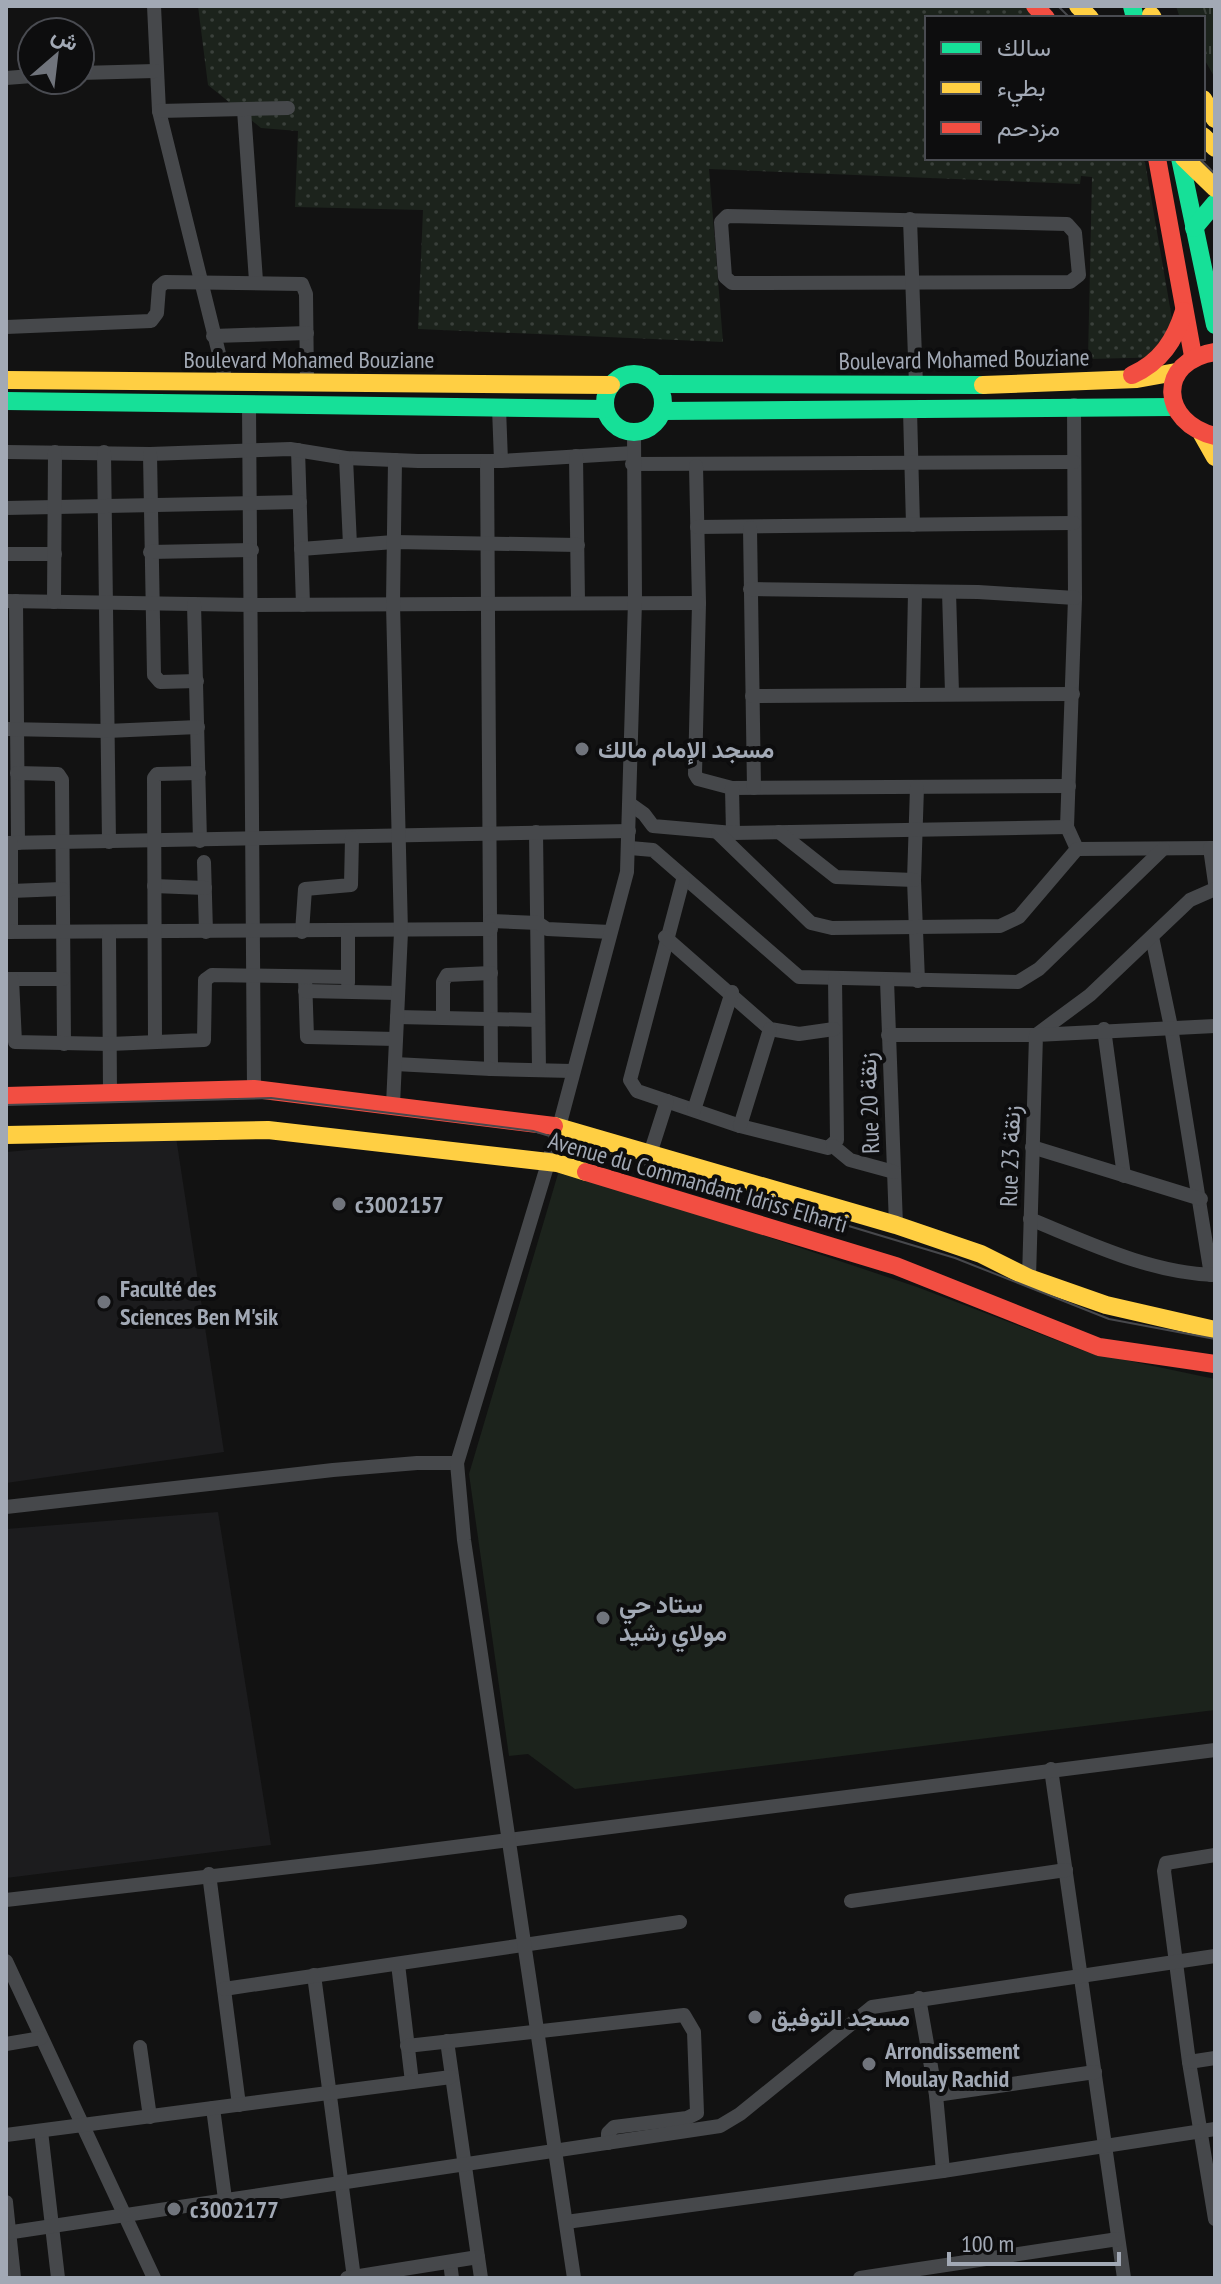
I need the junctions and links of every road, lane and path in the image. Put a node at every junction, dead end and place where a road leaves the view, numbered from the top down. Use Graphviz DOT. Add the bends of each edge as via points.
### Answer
graph roads {
  1 [pos="154,6"];
  2 [pos="1132,6"];
  3 [pos="1148,15"];
  4 [pos="155,71"];
  5 [pos="96,73"];
  6 [pos="288,108"];
  7 [pos="244,110"];
  8 [pos="159,111"];
  9 [pos="1157,160"];
  10 [pos="1182,160"];
  11 [pos="1184,160"];
  12 [pos="1215,188"];
  13 [pos="1215,203"];
  14 [pos="910,219"];
  15 [pos="1194,228"];
  16 [pos="256,281"];
  17 [pos="201,282"];
  18 [pos="910,282"];
  19 [pos="1185,308"];
  20 [pos="1215,325"];
  21 [pos="6,327"];
  22 [pos="307,333"];
  23 [pos="213,336"];
  24 [pos="1215,352"];
  25 [pos="1193,356"];
  26 [pos="1176,372"];
  27 [pos="6,380"];
  28 [pos="1119,380"];
  29 [pos="226,382"];
  30 [pos="307,383"];
  31 [pos="657,384"];
  32 [pos="611,385"];
  33 [pos="916,385"];
  34 [pos="6,401"];
  35 [pos="1074,405"];
  36 [pos="249,406"];
  37 [pos="1173,407"];
  38 [pos="499,408"];
  39 [pos="605,409"];
  40 [pos="910,410"];
  41 [pos="662,411"];
  42 [pos="634,432"];
  43 [pos="1208,435"];
  44 [pos="298,450"];
  45 [pos="250,451"];
  46 [pos="6,452"];
  47 [pos="55,452"];
  48 [pos="104,452"];
  49 [pos="150,454"];
  50 [pos="576,456"];
  51 [pos="1215,457"];
  52 [pos="346,458"];
  53 [pos="632,458"];
  54 [pos="395,460"];
  55 [pos="494,461"];
  56 [pos="1074,462"];
  57 [pos="912,464"];
  58 [pos="696,466"];
  59 [pos="300,502"];
  60 [pos="251,503"];
  61 [pos="105,505"];
  62 [pos="150,506"];
  63 [pos="56,507"];
  64 [pos="6,508"];
  65 [pos="1074,523"];
  66 [pos="913,525"];
  67 [pos="697,527"];
  68 [pos="750,528"];
  69 [pos="394,542"];
  70 [pos="486,544"];
  71 [pos="350,545"];
  72 [pos="578,545"];
  73 [pos="301,549"];
  74 [pos="252,550"];
  75 [pos="150,552"];
  76 [pos="6,554"];
  77 [pos="55,554"];
  78 [pos="750,589"];
  79 [pos="915,592"];
  80 [pos="949,592"];
  81 [pos="1075,598"];
  82 [pos="11,601"];
  83 [pos="635,601"];
  84 [pos="54,602"];
  85 [pos="578,602"];
  86 [pos="104,603"];
  87 [pos="150,603"];
  88 [pos="486,603"];
  89 [pos="699,603"];
  90 [pos="194,604"];
  91 [pos="393,604"];
  92 [pos="253,605"];
  93 [pos="303,605"];
  94 [pos="197,681"];
  95 [pos="913,692"];
  96 [pos="952,693"];
  97 [pos="1073,694"];
  98 [pos="752,696"];
  99 [pos="198,727"];
  100 [pos="11,730"];
  101 [pos="107,731"];
  102 [pos="17,773"];
  103 [pos="199,773"];
  104 [pos="1069,786"];
  105 [pos="917,787"];
  106 [pos="732,788"];
  107 [pos="754,788"];
  108 [pos="630,804"];
  109 [pos="653,826"];
  110 [pos="1067,827"];
  111 [pos="915,829"];
  112 [pos="629,831"];
  113 [pos="536,832"];
  114 [pos="779,832"];
  115 [pos="491,833"];
  116 [pos="726,833"];
  117 [pos="397,836"];
  118 [pos="352,838"];
  119 [pos="200,841"];
  120 [pos="253,841"];
  121 [pos="109,842"];
  122 [pos="154,842"];
  123 [pos="12,843"];
  124 [pos="63,843"];
  125 [pos="630,848"];
  126 [pos="1213,848"];
  127 [pos="1077,849"];
  128 [pos="1163,849"];
  129 [pos="653,850"];
  130 [pos="204,862"];
  131 [pos="683,880"];
  132 [pos="914,880"];
  133 [pos="154,886"];
  134 [pos="1215,886"];
  135 [pos="205,888"];
  136 [pos="62,889"];
  137 [pos="11,891"];
  138 [pos="538,923"];
  139 [pos="915,924"];
  140 [pos="491,925"];
  141 [pos="255,931"];
  142 [pos="8,932"];
  143 [pos="62,932"];
  144 [pos="109,932"];
  145 [pos="154,932"];
  146 [pos="206,932"];
  147 [pos="302,932"];
  148 [pos="348,932"];
  149 [pos="401,932"];
  150 [pos="610,932"];
  151 [pos="665,937"];
  152 [pos="1152,937"];
  153 [pos="491,973"];
  154 [pos="254,977"];
  155 [pos="348,977"];
  156 [pos="835,978"];
  157 [pos="9,979"];
  158 [pos="63,979"];
  159 [pos="887,980"];
  160 [pos="918,981"];
  161 [pos="305,984"];
  162 [pos="732,992"];
  163 [pos="348,993"];
  164 [pos="398,993"];
  165 [pos="397,1017"];
  166 [pos="443,1017"];
  167 [pos="491,1017"];
  168 [pos="538,1020"];
  169 [pos="1215,1026"];
  170 [pos="1171,1027"];
  171 [pos="770,1029"];
  172 [pos="834,1029"];
  173 [pos="1104,1029"];
  174 [pos="888,1035"];
  175 [pos="1036,1035"];
  176 [pos="396,1039"];
  177 [pos="155,1042"];
  178 [pos="64,1044"];
  179 [pos="110,1044"];
  180 [pos="395,1064"];
  181 [pos="491,1069"];
  182 [pos="539,1070"];
  183 [pos="572,1071"];
  184 [pos="254,1089"];
  185 [pos="110,1094"];
  186 [pos="6,1096"];
  187 [pos="667,1101"];
  188 [pos="393,1105"];
  189 [pos="694,1110"];
  190 [pos="740,1126"];
  191 [pos="559,1127"];
  192 [pos="6,1135"];
  193 [pos="833,1146"];
  194 [pos="1032,1147"];
  195 [pos="650,1154"];
  196 [pos="548,1161"];
  197 [pos="894,1172"];
  198 [pos="1124,1176"];
  199 [pos="1201,1199"];
  200 [pos="1030,1219"];
  201 [pos="896,1225"];
  202 [pos="1213,1275"];
  203 [pos="1029,1278"];
  204 [pos="1215,1330"];
  205 [pos="1215,1364"];
  206 [pos="457,1463"];
  207 [pos="6,1507"];
  208 [pos="1215,1750"];
  209 [pos="1051,1769"];
  210 [pos="509,1839"];
  211 [pos="1215,1855"];
  212 [pos="1066,1870"];
  213 [pos="209,1874"];
  214 [pos="6,1900"];
  215 [pos="851,1901"];
  216 [pos="680,1922"];
  217 [pos="525,1944"];
  218 [pos="1215,1956"];
  219 [pos="6,1961"];
  220 [pos="1175,1961"];
  221 [pos="398,1964"];
  222 [pos="1081,1974"];
  223 [pos="314,1975"];
  224 [pos="224,1989"];
  225 [pos="919,1998"];
  226 [pos="539,2029"];
  227 [pos="41,2038"];
  228 [pos="447,2041"];
  229 [pos="6,2044"];
  230 [pos="407,2046"];
  231 [pos="140,2047"];
  232 [pos="1215,2058"];
  233 [pos="1189,2062"];
  234 [pos="1095,2072"];
  235 [pos="451,2077"];
  236 [pos="412,2082"];
  237 [pos="329,2093"];
  238 [pos="936,2095"];
  239 [pos="239,2105"];
  240 [pos="213,2108"];
  241 [pos="150,2117"];
  242 [pos="84,2125"];
  243 [pos="1209,2130"];
  244 [pos="41,2131"];
  245 [pos="6,2135"];
  246 [pos="608,2143"];
  247 [pos="1105,2147"];
  248 [pos="556,2151"];
  249 [pos="463,2165"];
  250 [pos="943,2171"];
  251 [pos="340,2182"];
  252 [pos="225,2199"];
  253 [pos="6,2202"];
  254 [pos="125,2215"];
  255 [pos="1215,2219"];
  256 [pos="566,2222"];
  257 [pos="51,2226"];
  258 [pos="8,2233"];
  259 [pos="1118,2239"];
  260 [pos="478,2257"];
  261 [pos="450,2262"];
  262 [pos="569,2277"];
  263 [pos="14,2278"];
  264 [pos="58,2278"];
  265 [pos="154,2278"];
  266 [pos="347,2278"];
  267 [pos="354,2278"];
  268 [pos="452,2278"];
  269 [pos="481,2278"];
  270 [pos="860,2278"];
  271 [pos="1124,2278"];
  1 -- 4 [label="street"];
  2 -- 3 [label="main road"];
  4 -- 5 [label="street"];
  4 -- 8 [label="street"];
  6 -- 7 [label="street"];
  7 -- 8 [label="street"];
  7 -- 16 [label="street"];
  8 -- 17 [label="street"];
  9 -- 19 [label="main road"];
  10 -- 15 [label="main road"];
  11 -- 12 [label="main road"];
  13 -- 15 [label="main road"];
  14 -- 18 [label="street"];
  14 -- 18 [label="street" via="1067,224 1075,233 1079,275 1070,282"];
  14 -- 18 [label="street" via="727,216 721,222 726,281"];
  15 -- 20 [label="main road"];
  16 -- 17 [label="street"];
  16 -- 22 [label="street" via="302,284"];
  17 -- 21 [label="street" via="165,282 151,321"];
  17 -- 23 [label="street"];
  18 -- 33 [label="street"];
  19 -- 25 [label="main road"];
  19 -- 28 [label="main road" via="1169,346 1155,361"];
  22 -- 23 [label="street"];
  22 -- 30 [label="street"];
  23 -- 29 [label="street"];
  24 -- 25 [label="main road"];
  25 -- 26 [label="main road"];
  26 -- 28 [label="main road, Boulevard Mohamed Bouziane"];
  26 -- 37 [label="main road" via="1170,392"];
  27 -- 29 [label="main road, Boulevard Mohamed Bouziane"];
  28 -- 33 [label="main road, Boulevard Mohamed Bouziane"];
  29 -- 30 [label="main road, Boulevard Mohamed Bouziane"];
  30 -- 32 [label="main road, Boulevard Mohamed Bouziane"];
  31 -- 32 [label="main road" via="639,374 624,375"];
  31 -- 33 [label="main road, Boulevard Mohamed Bouziane"];
  31 -- 41 [label="main road"];
  32 -- 39 [label="main road"];
  34 -- 36 [label="main road, Boulevard Mohamed Bouziane"];
  35 -- 37 [label="main road, Boulevard Mohamed Bouziane"];
  35 -- 40 [label="main road, Boulevard Mohamed Bouziane"];
  35 -- 56 [label="street"];
  36 -- 38 [label="main road, Boulevard Mohamed Bouziane"];
  36 -- 45 [label="street"];
  37 -- 43 [label="main road" via="1188,428"];
  38 -- 39 [label="main road, Boulevard Mohamed Bouziane"];
  38 -- 55 [label="street"];
  39 -- 42 [label="main road" via="615,426"];
  40 -- 41 [label="main road, Boulevard Mohamed Bouziane"];
  40 -- 57 [label="street"];
  41 -- 42 [label="main road" via="651,427"];
  42 -- 53 [label="street"];
  43 -- 51 [label="main road"];
  44 -- 45 [label="street"];
  44 -- 52 [label="street"];
  44 -- 59 [label="street"];
  45 -- 49 [label="street"];
  45 -- 60 [label="street"];
  46 -- 47 [label="street"];
  47 -- 48 [label="street"];
  47 -- 63 [label="street"];
  48 -- 49 [label="street"];
  48 -- 61 [label="street"];
  49 -- 62 [label="street"];
  50 -- 53 [label="street"];
  50 -- 55 [label="street"];
  50 -- 72 [label="street"];
  52 -- 54 [label="street"];
  52 -- 71 [label="street"];
  53 -- 58 [label="street"];
  53 -- 83 [label="street"];
  54 -- 55 [label="street"];
  54 -- 69 [label="street"];
  55 -- 70 [label="street"];
  56 -- 57 [label="street"];
  56 -- 65 [label="street"];
  57 -- 58 [label="street"];
  57 -- 66 [label="street"];
  58 -- 67 [label="street"];
  59 -- 60 [label="street"];
  59 -- 73 [label="street"];
  60 -- 62 [label="street"];
  60 -- 74 [label="street"];
  61 -- 62 [label="street"];
  61 -- 63 [label="street"];
  61 -- 86 [label="street"];
  62 -- 75 [label="street"];
  63 -- 64 [label="street"];
  63 -- 77 [label="street"];
  65 -- 66 [label="street"];
  65 -- 81 [label="street"];
  66 -- 68 [label="street"];
  67 -- 68 [label="street"];
  67 -- 89 [label="street"];
  68 -- 78 [label="street"];
  69 -- 70 [label="street"];
  69 -- 71 [label="street"];
  69 -- 91 [label="street"];
  70 -- 72 [label="street"];
  70 -- 88 [label="street"];
  71 -- 73 [label="street"];
  72 -- 85 [label="street"];
  73 -- 93 [label="street"];
  74 -- 75 [label="street"];
  74 -- 92 [label="street"];
  75 -- 87 [label="street"];
  76 -- 77 [label="street"];
  77 -- 84 [label="street"];
  78 -- 79 [label="street"];
  78 -- 98 [label="street"];
  79 -- 80 [label="street"];
  79 -- 95 [label="street"];
  80 -- 81 [label="street"];
  80 -- 96 [label="street"];
  81 -- 97 [label="street"];
  82 -- 84 [label="street"];
  82 -- 100 [label="street"];
  83 -- 85 [label="street"];
  83 -- 89 [label="street"];
  83 -- 108 [label="street"];
  84 -- 86 [label="street"];
  85 -- 88 [label="street"];
  86 -- 87 [label="street"];
  86 -- 101 [label="street"];
  87 -- 90 [label="street"];
  87 -- 94 [label="street" via="156,679"];
  88 -- 91 [label="street"];
  88 -- 115 [label="street"];
  89 -- 106 [label="street" via="695,774 702,783"];
  90 -- 92 [label="street"];
  90 -- 94 [label="street"];
  91 -- 93 [label="street"];
  91 -- 117 [label="street"];
  92 -- 93 [label="street"];
  92 -- 120 [label="street"];
  94 -- 99 [label="street"];
  95 -- 96 [label="street"];
  95 -- 98 [label="street"];
  96 -- 97 [label="street"];
  97 -- 104 [label="street"];
  98 -- 107 [label="street"];
  99 -- 101 [label="street"];
  99 -- 103 [label="street"];
  100 -- 101 [label="street"];
  100 -- 102 [label="street"];
  101 -- 121 [label="street"];
  102 -- 123 [label="street"];
  102 -- 124 [label="street" via="60,777"];
  103 -- 119 [label="street"];
  103 -- 122 [label="street" via="155,775"];
  104 -- 105 [label="street"];
  104 -- 110 [label="street"];
  105 -- 107 [label="street"];
  105 -- 111 [label="street"];
  106 -- 107 [label="street"];
  106 -- 116 [label="street"];
  108 -- 109 [label="street"];
  108 -- 112 [label="street"];
  109 -- 116 [label="street"];
  109 -- 129 [label="street"];
  110 -- 111 [label="street"];
  110 -- 127 [label="street"];
  111 -- 114 [label="street"];
  111 -- 132 [label="street"];
  112 -- 113 [label="street"];
  112 -- 125 [label="street"];
  113 -- 115 [label="street"];
  113 -- 138 [label="street"];
  114 -- 116 [label="street"];
  114 -- 132 [label="street" via="836,877"];
  115 -- 117 [label="street"];
  115 -- 140 [label="street"];
  116 -- 139 [label="street" via="811,923 832,928"];
  117 -- 118 [label="street"];
  117 -- 149 [label="street"];
  118 -- 120 [label="street"];
  118 -- 147 [label="street" via="351,885 305,889"];
  119 -- 120 [label="street"];
  119 -- 122 [label="street"];
  120 -- 141 [label="street"];
  121 -- 122 [label="street"];
  121 -- 124 [label="street"];
  122 -- 133 [label="street"];
  123 -- 124 [label="street"];
  123 -- 137 [label="street"];
  124 -- 136 [label="street"];
  125 -- 129 [label="street"];
  125 -- 150 [label="street"];
  126 -- 128 [label="street"];
  126 -- 134 [label="street"];
  127 -- 128 [label="street"];
  127 -- 139 [label="street" via="1010,924"];
  128 -- 160 [label="street" via="1029,977 1018,982"];
  129 -- 131 [label="street"];
  130 -- 135 [label="street"];
  131 -- 151 [label="street"];
  131 -- 156 [label="street" via="788,971 809,979"];
  132 -- 139 [label="street"];
  133 -- 135 [label="street"];
  133 -- 145 [label="street"];
  134 -- 152 [label="street" via="1190,900"];
  135 -- 146 [label="street"];
  136 -- 137 [label="street"];
  136 -- 143 [label="street"];
  137 -- 142 [label="street"];
  138 -- 140 [label="street"];
  138 -- 150 [label="street" via="547,929"];
  138 -- 168 [label="street"];
  139 -- 160 [label="street"];
  140 -- 149 [label="street"];
  140 -- 153 [label="street"];
  141 -- 146 [label="street"];
  141 -- 147 [label="street"];
  141 -- 154 [label="street"];
  142 -- 143 [label="street"];
  143 -- 144 [label="street"];
  143 -- 158 [label="street"];
  144 -- 145 [label="street"];
  144 -- 179 [label="street"];
  145 -- 146 [label="street"];
  145 -- 177 [label="street"];
  147 -- 148 [label="street"];
  148 -- 149 [label="street"];
  148 -- 155 [label="street"];
  149 -- 164 [label="street"];
  150 -- 183 [label="street"];
  151 -- 162 [label="street"];
  151 -- 187 [label="street" via="630,1080 637,1091"];
  152 -- 170 [label="street"];
  152 -- 175 [label="street" via="1090,995"];
  153 -- 166 [label="street" via="447,975"];
  153 -- 167 [label="street"];
  154 -- 161 [label="street"];
  154 -- 177 [label="street" via="208,977 204,1040"];
  154 -- 184 [label="street"];
  155 -- 161 [label="street"];
  155 -- 163 [label="street"];
  156 -- 159 [label="street"];
  156 -- 172 [label="street"];
  157 -- 158 [label="street"];
  157 -- 178 [label="street" via="15,1042"];
  158 -- 178 [label="street"];
  159 -- 160 [label="street"];
  159 -- 174 [label="street, Rue 20 زنقة"];
  161 -- 163 [label="street"];
  161 -- 176 [label="street" via="309,1039"];
  162 -- 171 [label="street"];
  162 -- 189 [label="street"];
  163 -- 164 [label="street"];
  164 -- 165 [label="street"];
  165 -- 166 [label="street"];
  165 -- 176 [label="street"];
  166 -- 167 [label="street"];
  167 -- 168 [label="street"];
  167 -- 181 [label="street"];
  168 -- 182 [label="street"];
  169 -- 170 [label="street"];
  170 -- 173 [label="street"];
  170 -- 199 [label="street"];
  171 -- 172 [label="street" via="799,1034"];
  171 -- 190 [label="street"];
  172 -- 193 [label="street"];
  173 -- 175 [label="street"];
  173 -- 198 [label="street"];
  174 -- 175 [label="street"];
  174 -- 197 [label="street, Rue 20 زنقة"];
  175 -- 194 [label="street, Rue 23 زنقة"];
  176 -- 180 [label="street"];
  177 -- 179 [label="street"];
  178 -- 179 [label="street"];
  179 -- 185 [label="street"];
  180 -- 181 [label="street"];
  180 -- 188 [label="street"];
  181 -- 182 [label="street"];
  182 -- 183 [label="street"];
  183 -- 191 [label="street"];
  184 -- 185 [label="main road, Avenue du Commandant Idriss Elharti"];
  184 -- 188 [label="main road, Avenue du Commandant Idriss Elharti"];
  185 -- 186 [label="main road, Avenue du Commandant Idriss Elharti"];
  187 -- 189 [label="street"];
  187 -- 195 [label="street"];
  188 -- 191 [label="main road, Avenue du Commandant Idriss Elharti"];
  189 -- 190 [label="street"];
  190 -- 193 [label="street"];
  191 -- 195 [label="main road, Avenue du Commandant Idriss Elharti"];
  191 -- 196 [label="street"];
  192 -- 196 [label="main road, Avenue du Commandant Idriss Elharti" via="268,1130"];
  193 -- 197 [label="street" via="850,1160"];
  194 -- 198 [label="street"];
  194 -- 200 [label="street, Rue 23 زنقة"];
  195 -- 201 [label="main road, Avenue du Commandant Idriss Elharti"];
  196 -- 205 [label="main road, Avenue du Commandant Idriss Elharti" via="896,1266 1099,1347"];
  196 -- 206 [label="street"];
  197 -- 201 [label="street, Rue 20 زنقة"];
  198 -- 199 [label="street"];
  199 -- 202 [label="street"];
  200 -- 202 [label="street" via="1118,1255"];
  200 -- 203 [label="street, Rue 23 زنقة"];
  201 -- 203 [label="main road, Avenue du Commandant Idriss Elharti" via="981,1254"];
  203 -- 204 [label="main road, Avenue du Commandant Idriss Elharti" via="1106,1305"];
  206 -- 207 [label="street" via="333,1470"];
  206 -- 210 [label="street"];
  208 -- 209 [label="street"];
  209 -- 210 [label="street"];
  209 -- 212 [label="street"];
  210 -- 213 [label="street"];
  210 -- 217 [label="street"];
  211 -- 220 [label="street" via="1166,1863"];
  212 -- 215 [label="street"];
  212 -- 222 [label="street"];
  213 -- 214 [label="street"];
  213 -- 224 [label="street"];
  216 -- 217 [label="street"];
  217 -- 221 [label="street"];
  217 -- 226 [label="street"];
  218 -- 220 [label="street"];
  219 -- 227 [label="street"];
  220 -- 222 [label="street"];
  220 -- 233 [label="street"];
  221 -- 223 [label="street"];
  221 -- 230 [label="street"];
  222 -- 225 [label="street"];
  222 -- 234 [label="street"];
  223 -- 224 [label="street"];
  223 -- 237 [label="street"];
  224 -- 239 [label="street"];
  225 -- 238 [label="street"];
  225 -- 246 [label="street" via="872,2007 730,2122"];
  226 -- 228 [label="street"];
  226 -- 246 [label="street" via="678,2013 689,2020 697,2113 614,2127"];
  226 -- 248 [label="street"];
  227 -- 229 [label="street"];
  227 -- 242 [label="street"];
  228 -- 230 [label="street"];
  228 -- 235 [label="street"];
  230 -- 236 [label="street"];
  231 -- 241 [label="street"];
  232 -- 233 [label="street"];
  233 -- 243 [label="street"];
  234 -- 238 [label="street"];
  234 -- 247 [label="street"];
  235 -- 236 [label="street"];
  235 -- 249 [label="street"];
  236 -- 237 [label="street"];
  237 -- 239 [label="street"];
  237 -- 251 [label="street"];
  238 -- 250 [label="street"];
  239 -- 240 [label="street"];
  240 -- 241 [label="street"];
  240 -- 252 [label="street"];
  241 -- 242 [label="street"];
  242 -- 244 [label="street"];
  242 -- 254 [label="street"];
  243 -- 247 [label="street"];
  243 -- 255 [label="street"];
  244 -- 245 [label="street"];
  244 -- 257 [label="street"];
  246 -- 248 [label="street"];
  247 -- 250 [label="street"];
  247 -- 259 [label="street"];
  248 -- 249 [label="street"];
  248 -- 256 [label="street"];
  249 -- 251 [label="street"];
  249 -- 260 [label="street"];
  250 -- 256 [label="street"];
  251 -- 252 [label="street"];
  251 -- 267 [label="street"];
  252 -- 254 [label="street"];
  253 -- 258 [label="street"];
  254 -- 257 [label="street"];
  254 -- 265 [label="street"];
  256 -- 262 [label="street"];
  257 -- 258 [label="street"];
  257 -- 264 [label="street"];
  258 -- 263 [label="street"];
  259 -- 270 [label="street"];
  259 -- 271 [label="street"];
  260 -- 261 [label="street"];
  260 -- 269 [label="street"];
  261 -- 267 [label="street"];
  261 -- 268 [label="street"];
  266 -- 267 [label="street"];
}
